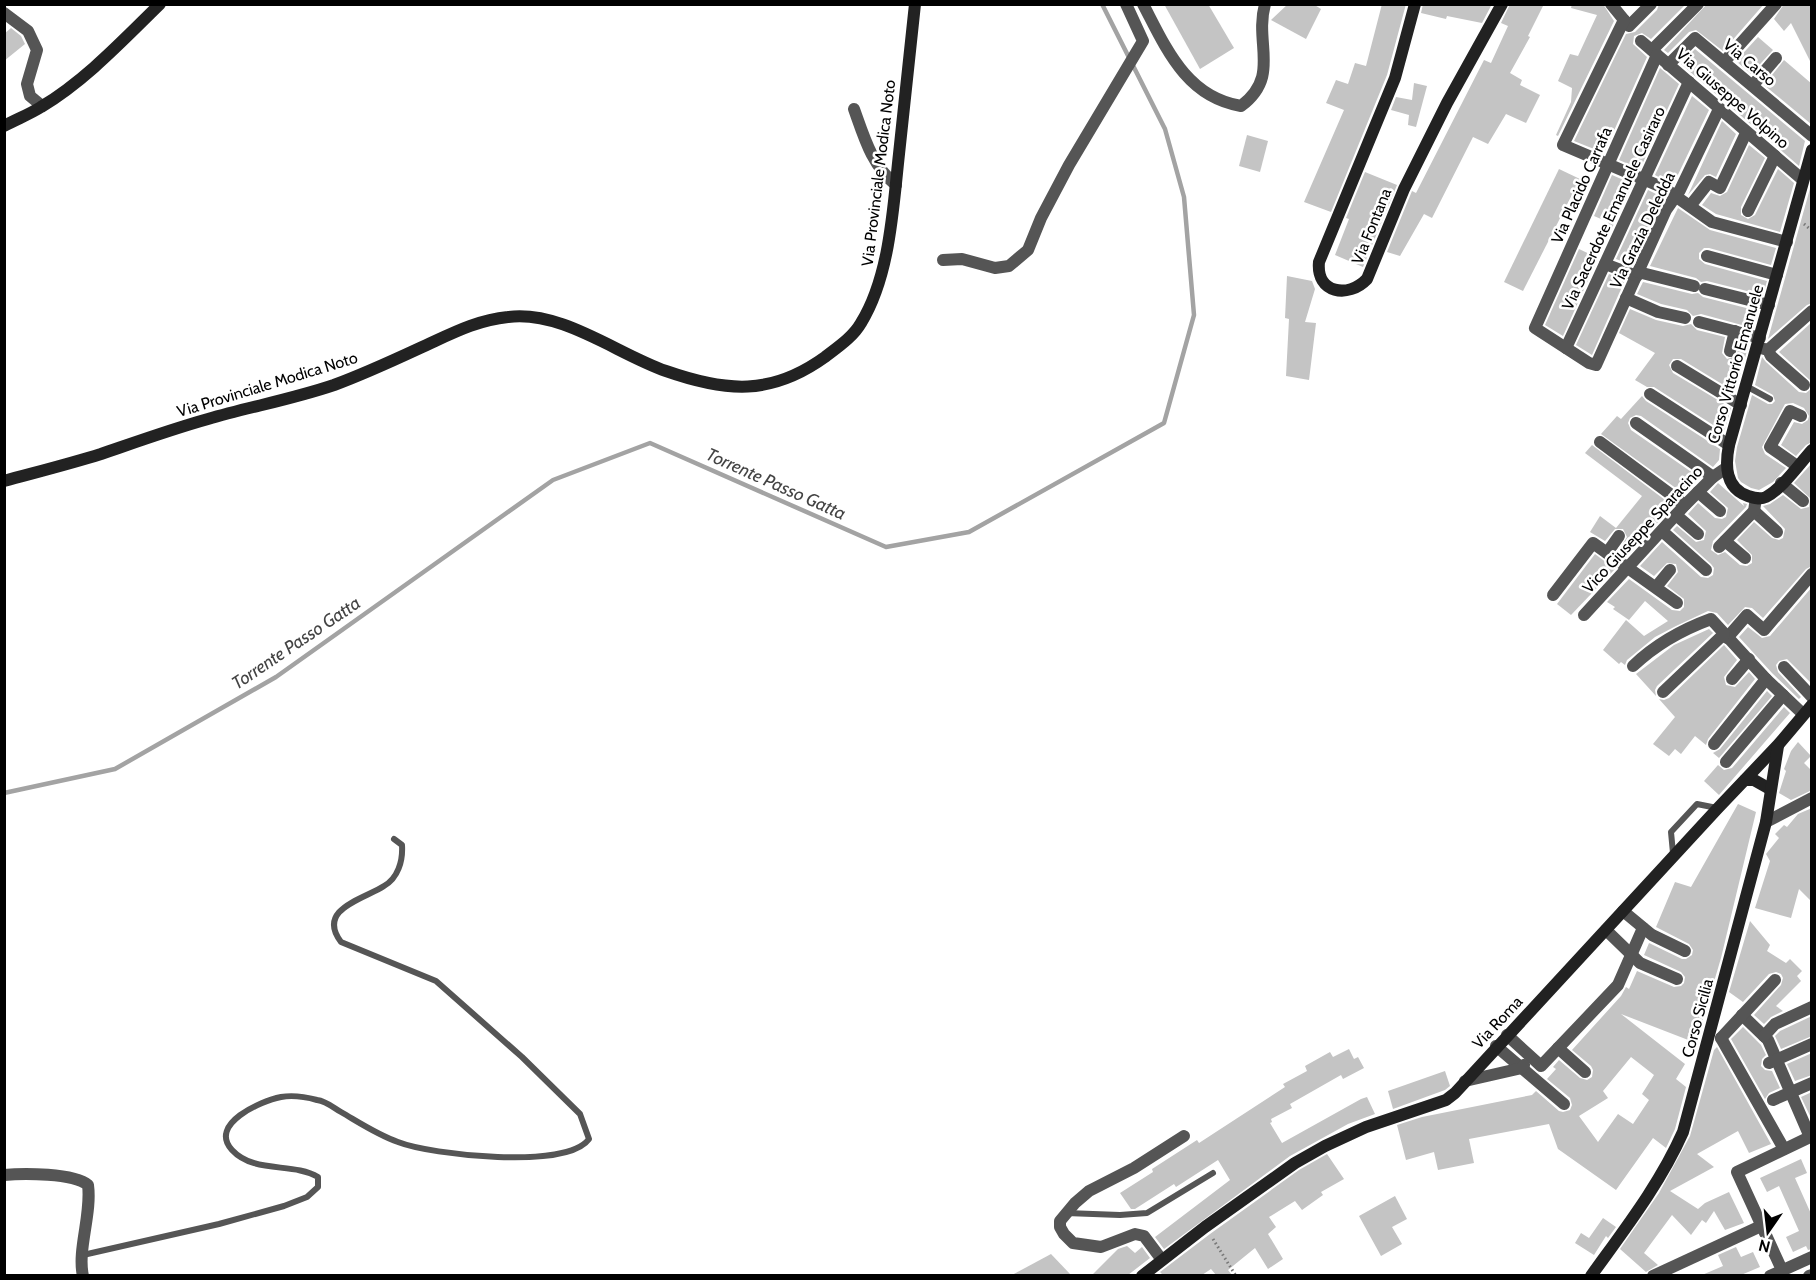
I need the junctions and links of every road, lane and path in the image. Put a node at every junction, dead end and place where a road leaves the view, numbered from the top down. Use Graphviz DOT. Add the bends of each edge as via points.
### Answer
graph roads {
  1 [pos="160,4"];
  2 [pos="915,4"];
  3 [pos="1126,4"];
  4 [pos="1143,4"];
  5 [pos="1414,4"];
  6 [pos="1502,4"];
  7 [pos="1611,4"];
  8 [pos="1651,4"];
  9 [pos="1776,4"];
  10 [pos="1263,6"];
  11 [pos="1694,6"];
  12 [pos="4,13"];
  13 [pos="1627,23"];
  14 [pos="1641,41"];
  15 [pos="1654,53"];
  16 [pos="1776,58"];
  17 [pos="1724,62"];
  18 [pos="1668,65"];
  19 [pos="1689,82"];
  20 [pos="1753,85"];
  21 [pos="42,106"];
  22 [pos="854,109"];
  23 [pos="1719,109"];
  24 [pos="4,126"];
  25 [pos="1746,133"];
  26 [pos="1812,136"];
  27 [pos="1812,150"];
  28 [pos="1775,156"];
  29 [pos="1608,163"];
  30 [pos="1644,179"];
  31 [pos="1803,180"];
  32 [pos="896,185"];
  33 [pos="1677,195"];
  34 [pos="1690,206"];
  35 [pos="1748,211"];
  36 [pos="1786,242"];
  37 [pos="1707,256"];
  38 [pos="943,260"];
  39 [pos="1605,264"];
  40 [pos="1637,274"];
  41 [pos="1777,275"];
  42 [pos="1626,298"];
  43 [pos="1769,305"];
  44 [pos="1812,311"];
  45 [pos="1685,318"];
  46 [pos="1699,322"];
  47 [pos="1735,332"];
  48 [pos="1762,345"];
  49 [pos="1566,348"];
  50 [pos="1730,351"];
  51 [pos="1677,366"];
  52 [pos="1804,385"];
  53 [pos="1746,386"];
  54 [pos="1650,394"];
  55 [pos="1770,399"];
  56 [pos="1741,405"];
  57 [pos="1801,416"];
  58 [pos="1636,423"];
  59 [pos="1600,442"];
  60 [pos="1729,445"];
  61 [pos="1812,450"];
  62 [pos="1797,466"];
  63 [pos="1726,468"];
  64 [pos="1713,477"];
  65 [pos="4,481"];
  66 [pos="1781,483"];
  67 [pos="1698,492"];
  68 [pos="1803,501"];
  69 [pos="1755,505"];
  70 [pos="1681,510"];
  71 [pos="1720,511"];
  72 [pos="1662,531"];
  73 [pos="1777,532"];
  74 [pos="1698,534"];
  75 [pos="1619,536"];
  76 [pos="1607,553"];
  77 [pos="1744,558"];
  78 [pos="1628,568"];
  79 [pos="1670,570"];
  80 [pos="1706,570"];
  81 [pos="1812,574"];
  82 [pos="1656,587"];
  83 [pos="1553,596"];
  84 [pos="1677,603"];
  85 [pos="1584,615"];
  86 [pos="1725,636"];
  87 [pos="1749,659"];
  88 [pos="1633,666"];
  89 [pos="1784,667"];
  90 [pos="1732,679"];
  91 [pos="1766,679"];
  92 [pos="1663,692"];
  93 [pos="1783,695"];
  94 [pos="1812,697"];
  95 [pos="1807,710"];
  96 [pos="1714,744"];
  97 [pos="1778,745"];
  98 [pos="1726,762"];
  99 [pos="1745,780"];
  100 [pos="1770,789"];
  101 [pos="1812,798"];
  102 [pos="1718,808"];
  103 [pos="1766,822"];
  104 [pos="394,839"];
  105 [pos="1674,857"];
  106 [pos="1623,911"];
  107 [pos="1643,928"];
  108 [pos="1606,930"];
  109 [pos="1685,951"];
  110 [pos="1631,954"];
  111 [pos="1677,978"];
  112 [pos="1775,980"];
  113 [pos="1812,1007"];
  114 [pos="1742,1015"];
  115 [pos="1507,1035"];
  116 [pos="1715,1036"];
  117 [pos="1764,1036"];
  118 [pos="1812,1044"];
  119 [pos="1496,1046"];
  120 [pos="1558,1048"];
  121 [pos="1531,1057"];
  122 [pos="1773,1061"];
  123 [pos="1522,1068"];
  124 [pos="1585,1072"];
  125 [pos="1465,1081"];
  126 [pos="1812,1083"];
  127 [pos="1791,1092"];
  128 [pos="1773,1100"];
  129 [pos="1564,1104"];
  130 [pos="1184,1136"];
  131 [pos="1811,1137"];
  132 [pos="1784,1149"];
  133 [pos="1213,1173"];
  134 [pos="4,1175"];
  135 [pos="1066,1213"];
  136 [pos="1761,1226"];
  137 [pos="1205,1227"];
  138 [pos="83,1255"];
  139 [pos="1812,1257"];
  140 [pos="1162,1260"];
  141 [pos="1150,1273"];
  142 [pos="1782,1273"];
  143 [pos="83,1275"];
  144 [pos="1236,1275"];
  145 [pos="1591,1275"];
  146 [pos="1653,1275"];
  1 -- 21 [label="street" via="105,57"];
  2 -- 32 [label="street, Via Provinciale Modica Noto"];
  3 -- 38 [label="street" via="1143,41 1070,165 1028,250 1009,266 995,268 962,259"];
  4 -- 10 [label="street" via="1184,74 1215,99 1241,106 1263,79"];
  5 -- 6 [label="street, Via Fontana" via="1395,78 1319,262 1318,274 1323,284 1334,290 1359,288 1367,279 1404,189"];
  7 -- 13 [label="street"];
  8 -- 13 [label="street"];
  9 -- 17 [label="street"];
  11 -- 15 [label="street"];
  12 -- 21 [label="street" via="27,31 37,50 27,84 30,96"];
  13 -- 29 [label="street" via="1563,145"];
  14 -- 15 [label="street, Via Giuseppe Volpino"];
  15 -- 18 [label="street, Via Giuseppe Volpino"];
  15 -- 29 [label="street, Via Placido Carrafa"];
  16 -- 20 [label="street"];
  17 -- 18 [label="street, Via Carso" via="1695,38"];
  17 -- 20 [label="street, Via Carso"];
  18 -- 19 [label="street, Via Giuseppe Volpino"];
  19 -- 23 [label="street, Via Giuseppe Volpino"];
  19 -- 30 [label="street, Via Sacerdote Emanuele Casiraro"];
  20 -- 26 [label="street, Via Carso"];
  21 -- 24 [label="street"];
  22 -- 32 [label="street" via="871,154 883,175"];
  23 -- 25 [label="street, Via Giuseppe Volpino"];
  23 -- 33 [label="street, Via Grazia Deledda"];
  25 -- 28 [label="street, Via Giuseppe Volpino"];
  25 -- 34 [label="street" via="1720,188 1709,182"];
  27 -- 31 [label="street, Corso Vittorio Emanuele"];
  28 -- 31 [label="street, Via Giuseppe Volpino"];
  28 -- 35 [label="street"];
  29 -- 30 [label="street"];
  29 -- 49 [label="street, Via Placido Carrafa" via="1535,328"];
  30 -- 33 [label="street"];
  30 -- 39 [label="street, Via Sacerdote Emanuele Casiraro"];
  31 -- 36 [label="street, Corso Vittorio Emanuele"];
  32 -- 65 [label="street, Via Provinciale Modica Noto" via="879,285 860,326 817,363 772,385 719,386 694,380 662,370 558,322 511,316 471,324 330,386"];
  33 -- 34 [label="street"];
  33 -- 40 [label="street, Via Grazia Deledda" via="1666,210"];
  34 -- 36 [label="street" via="1712,222"];
  36 -- 41 [label="street, Corso Vittorio Emanuele"];
  37 -- 41 [label="street"];
  39 -- 40 [label="street"];
  39 -- 49 [label="street, Via Sacerdote Emanuele Casiraro"];
  40 -- 42 [label="street, Via Grazia Deledda"];
  40 -- 43 [label="street"];
  41 -- 43 [label="street, Corso Vittorio Emanuele"];
  42 -- 45 [label="street"];
  42 -- 49 [label="street, Via Grazia Deledda" via="1596,366"];
  43 -- 48 [label="street, Corso Vittorio Emanuele"];
  44 -- 48 [label="street"];
  46 -- 47 [label="street"];
  47 -- 48 [label="street"];
  47 -- 50 [label="street"];
  48 -- 52 [label="street"];
  48 -- 53 [label="street, Corso Vittorio Emanuele"];
  51 -- 56 [label="street"];
  53 -- 55 [label="lane"];
  53 -- 56 [label="street, Corso Vittorio Emanuele"];
  54 -- 60 [label="street"];
  56 -- 60 [label="street, Corso Vittorio Emanuele"];
  57 -- 62 [label="street" via="1790,411 1770,447"];
  58 -- 64 [label="street"];
  59 -- 70 [label="street"];
  60 -- 63 [label="street, Corso Vittorio Emanuele"];
  61 -- 62 [label="street"];
  62 -- 66 [label="street"];
  63 -- 64 [label="street, Vico Giuseppe Sparacino"];
  63 -- 69 [label="street, Corso Vittorio Emanuele" via="1732,485"];
  64 -- 67 [label="street, Vico Giuseppe Sparacino"];
  66 -- 68 [label="street"];
  66 -- 69 [label="street"];
  67 -- 70 [label="street, Vico Giuseppe Sparacino"];
  67 -- 71 [label="street"];
  69 -- 73 [label="street"];
  69 -- 77 [label="street" via="1722,544"];
  70 -- 72 [label="street, Vico Giuseppe Sparacino"];
  70 -- 74 [label="street"];
  72 -- 78 [label="street, Vico Giuseppe Sparacino"];
  72 -- 80 [label="street"];
  75 -- 76 [label="street"];
  76 -- 78 [label="street"];
  76 -- 83 [label="street" via="1593,543"];
  78 -- 82 [label="street"];
  78 -- 85 [label="street, Vico Giuseppe Sparacino"];
  79 -- 82 [label="street"];
  81 -- 86 [label="street" via="1764,630 1747,615"];
  82 -- 84 [label="street"];
  86 -- 87 [label="street"];
  86 -- 88 [label="street" via="1711,619 1677,633"];
  86 -- 92 [label="street"];
  87 -- 90 [label="street"];
  87 -- 91 [label="street"];
  89 -- 94 [label="street"];
  91 -- 93 [label="street"];
  91 -- 96 [label="street"];
  93 -- 95 [label="street"];
  93 -- 98 [label="street"];
  95 -- 97 [label="street, Via Roma"];
  97 -- 99 [label="street, Via Roma"];
  97 -- 100 [label="street, Corso Sicilia"];
  99 -- 100 [label="street" via="1754,780"];
  99 -- 102 [label="street, Via Roma"];
  100 -- 103 [label="street, Corso Sicilia"];
  101 -- 103 [label="street"];
  102 -- 105 [label="street, Via Roma"];
  102 -- 105 [label="lane" via="1697,804 1671,832"];
  103 -- 116 [label="street, Corso Sicilia"];
  104 -- 138 [label="lane" via="402,845 399,870 384,886 352,901 340,912 334,934 341,942 436,981 580,1114 589,1139 573,1149 546,1155 471,1156 425,1150 398,1143 320,1100 282,1097 260,1104 233,1120 226,1139 232,1150 248,1161 308,1171 318,1177 318,1187 307,1197 219,1224"];
  105 -- 106 [label="street, Via Roma"];
  106 -- 107 [label="street"];
  106 -- 108 [label="street, Via Roma"];
  107 -- 109 [label="street"];
  107 -- 110 [label="street"];
  108 -- 110 [label="street"];
  108 -- 115 [label="street, Via Roma"];
  110 -- 111 [label="street" via="1640,963"];
  110 -- 120 [label="street" via="1618,985"];
  112 -- 114 [label="street"];
  113 -- 117 [label="street" via="1775,1024"];
  114 -- 116 [label="street"];
  114 -- 117 [label="street"];
  115 -- 119 [label="street, Via Roma"];
  115 -- 121 [label="street"];
  116 -- 132 [label="street"];
  116 -- 145 [label="street, Corso Sicilia" via="1673,1155"];
  117 -- 122 [label="street"];
  118 -- 122 [label="street"];
  119 -- 123 [label="street"];
  119 -- 125 [label="street, Via Roma"];
  120 -- 121 [label="street" via="1541,1066"];
  120 -- 124 [label="street"];
  121 -- 123 [label="street"];
  122 -- 127 [label="street"];
  123 -- 125 [label="street"];
  123 -- 129 [label="street"];
  125 -- 137 [label="street, Via Roma" via="1446,1100 1324,1146"];
  126 -- 127 [label="street"];
  127 -- 128 [label="street"];
  127 -- 131 [label="street"];
  130 -- 135 [label="street" via="1089,1191"];
  131 -- 132 [label="street"];
  132 -- 136 [label="street" via="1737,1172"];
  133 -- 135 [label="lane" via="1147,1213"];
  134 -- 138 [label="street" via="64,1177 88,1185 90,1203"];
  135 -- 140 [label="street" via="1060,1227 1073,1243 1101,1247 1135,1234 1144,1236"];
  136 -- 142 [label="street"];
  136 -- 146 [label="street"];
  137 -- 140 [label="street, Via Roma"];
  137 -- 144 [label="path"];
  138 -- 143 [label="street"];
  139 -- 142 [label="street"];
  140 -- 141 [label="street, Via Roma"];
}
